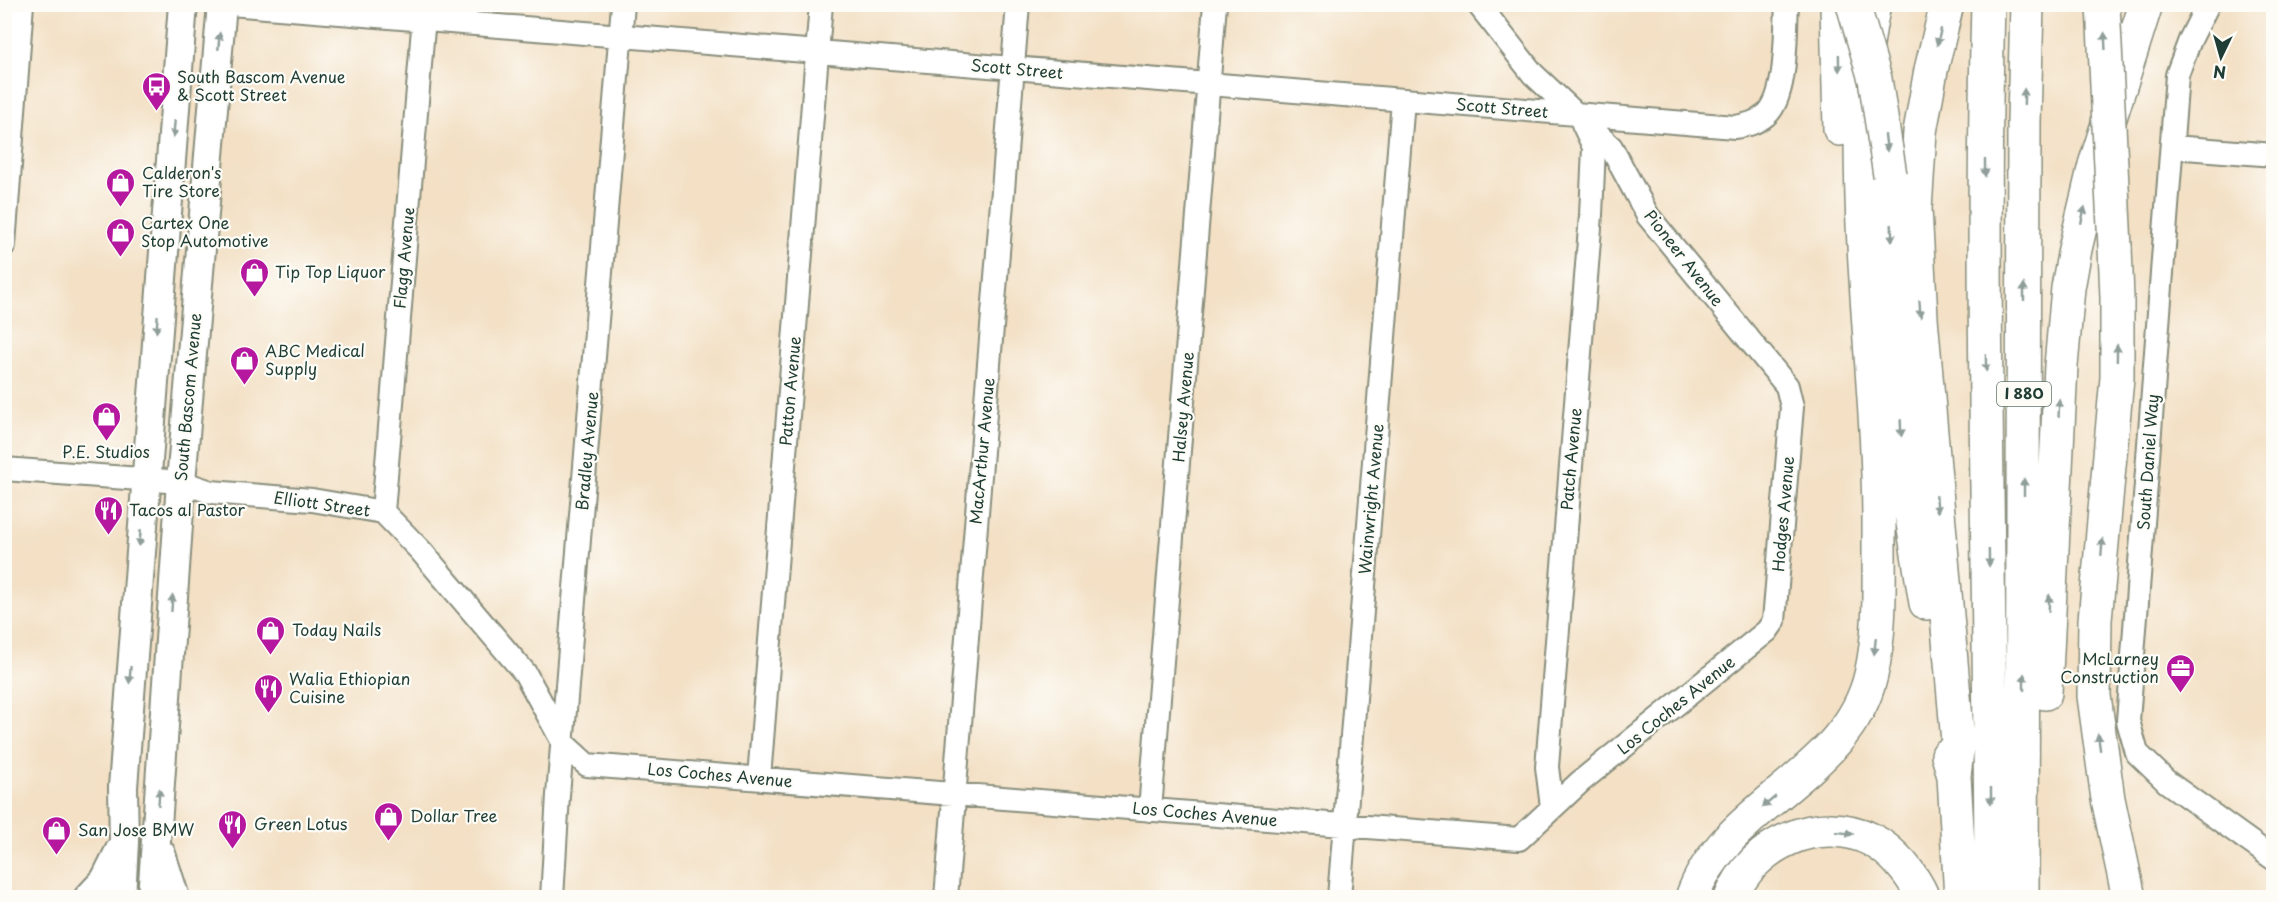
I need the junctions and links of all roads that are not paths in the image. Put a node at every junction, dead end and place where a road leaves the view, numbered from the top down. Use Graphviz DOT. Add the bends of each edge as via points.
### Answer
graph roads {
  1 [pos="22,4"];
  2 [pos="183,4"];
  3 [pos="222,4"];
  4 [pos="230,4"];
  5 [pos="623,4"];
  6 [pos="821,4"];
  7 [pos="1018,4"];
  8 [pos="1215,4"];
  9 [pos="1478,4"];
  10 [pos="1787,4"];
  11 [pos="1837,4"];
  12 [pos="1853,4"];
  13 [pos="1874,4"];
  14 [pos="1947,4"];
  15 [pos="1989,4"];
  16 [pos="2026,4"];
  17 [pos="2146,4"];
  18 [pos="2157,4"];
  19 [pos="2208,4"];
  20 [pos="2103,5"];
  21 [pos="424,13"];
  22 [pos="620,37"];
  23 [pos="817,53"];
  24 [pos="2132,53"];
  25 [pos="1013,69"];
  26 [pos="1208,85"];
  27 [pos="1403,100"];
  28 [pos="1578,114"];
  29 [pos="2173,147"];
  30 [pos="2274,155"];
  31 [pos="4,245"];
  32 [pos="1792,407"];
  33 [pos="4,469"];
  34 [pos="145,480"];
  35 [pos="181,482"];
  36 [pos="383,512"];
  37 [pos="1879,587"];
  38 [pos="1774,621"];
  39 [pos="564,744"];
  40 [pos="1954,776"];
  41 [pos="759,778"];
  42 [pos="2024,783"];
  43 [pos="955,794"];
  44 [pos="2108,800"];
  45 [pos="1552,807"];
  46 [pos="1150,810"];
  47 [pos="1345,826"];
  48 [pos="124,842"];
  49 [pos="156,842"];
  50 [pos="2274,859"];
  51 [pos="88,897"];
  52 [pos="121,897"];
  53 [pos="152,897"];
  54 [pos="175,897"];
  55 [pos="552,897"];
  56 [pos="946,897"];
  57 [pos="1339,897"];
  58 [pos="1692,897"];
  59 [pos="1731,897"];
  60 [pos="1923,897"];
  61 [pos="1961,897"];
  62 [pos="1991,897"];
  63 [pos="2022,897"];
  64 [pos="2115,897"];
  65 [pos="2129,897"];
  1 -- 31 [label="street"];
  2 -- 34 [label="main road, one-way"];
  35 -- 3 [label="main road, South Bascom Avenue, one-way"];
  4 -- 21 [label="street, Scott Street"];
  5 -- 22 [label="street, Bradley Avenue"];
  6 -- 23 [label="street, Patton Avenue"];
  7 -- 25 [label="street, MacArthur Avenue"];
  8 -- 26 [label="street, Halsey Avenue"];
  9 -- 28 [label="street, Pioneer Avenue" via="1533,74"];
  10 -- 28 [label="street, Scott Street" via="1777,99 1767,114 1752,124 1735,127"];
  11 -- 37 [label="highway, one-way" via="1843,251"];
  12 -- 40 [label="highway, one-way, bridge" via="1875,79 1890,175 1903,461 1945,742"];
  13 -- 37 [label="highway" via="1860,116 1879,503"];
  14 -- 40 [label="highway, one-way" via="1920,132 1916,248 1958,742"];
  15 -- 62 [label="highway, I 880, one-way" via="1985,307"];
  42 -- 16 [label="highway, I 880, one-way"];
  17 -- 24 [label="highway"];
  18 -- 24 [label="highway"];
  19 -- 29 [label="street, South Daniel Way" via="2177,75"];
  44 -- 20 [label="highway, one-way, bridge" via="2094,696 2095,620 2117,378 2117,298"];
  21 -- 22 [label="street, Scott Street"];
  21 -- 36 [label="street, Flagg Avenue"];
  22 -- 23 [label="street, Scott Street"];
  22 -- 39 [label="street, Bradley Avenue"];
  23 -- 25 [label="street, Scott Street"];
  23 -- 41 [label="street, Patton Avenue"];
  42 -- 24 [label="highway, one-way" via="2043,749 2068,288 2095,165"];
  25 -- 26 [label="street, Scott Street"];
  25 -- 43 [label="street, MacArthur Avenue"];
  26 -- 27 [label="street, Scott Street"];
  26 -- 46 [label="street, Halsey Avenue"];
  27 -- 28 [label="street, Scott Street"];
  27 -- 47 [label="street, Wainwright Avenue"];
  28 -- 32 [label="street, Pioneer Avenue" via="1611,147 1648,216 1787,386"];
  28 -- 45 [label="street, Patch Avenue" via="1594,147 1547,767"];
  29 -- 30 [label="street"];
  29 -- 50 [label="street, South Daniel Way" via="2128,721 2137,753 2167,782"];
  32 -- 38 [label="street, Hodges Avenue"];
  33 -- 34 [label="street, Elliott Street"];
  34 -- 35 [label="street, Elliott Street"];
  34 -- 48 [label="main road, one-way" via="123,787"];
  35 -- 36 [label="street, Elliott Street" via="211,492 312,500"];
  49 -- 35 [label="main road, South Bascom Avenue, one-way"];
  36 -- 39 [label="street, Elliott Street" via="525,673"];
  37 -- 58 [label="highway, one-way" via="1871,676 1853,716 1817,762 1719,848 1702,872"];
  38 -- 45 [label="street, Los Coches Avenue" via="1767,631"];
  39 -- 41 [label="street, Los Coches Avenue" via="587,765"];
  39 -- 55 [label="street, Bradley Avenue"];
  40 -- 61 [label="highway"];
  41 -- 43 [label="street, Los Coches Avenue"];
  42 -- 63 [label="highway, I 880"];
  43 -- 46 [label="street, Los Coches Avenue"];
  43 -- 56 [label="street, MacArthur Avenue"];
  44 -- 64 [label="highway" via="2104,841"];
  44 -- 65 [label="highway"];
  45 -- 47 [label="street, Los Coches Avenue" via="1519,839"];
  46 -- 47 [label="street, Los Coches Avenue"];
  47 -- 57 [label="street, Wainwright Avenue"];
  48 -- 51 [label="main road" via="105,880"];
  48 -- 52 [label="main road"];
  49 -- 53 [label="main road, South Bascom Avenue"];
  49 -- 54 [label="main road"];
  59 -- 60 [label="highway, one-way" via="1764,851 1806,833 1830,831 1854,834 1890,853 1906,869"];
}
